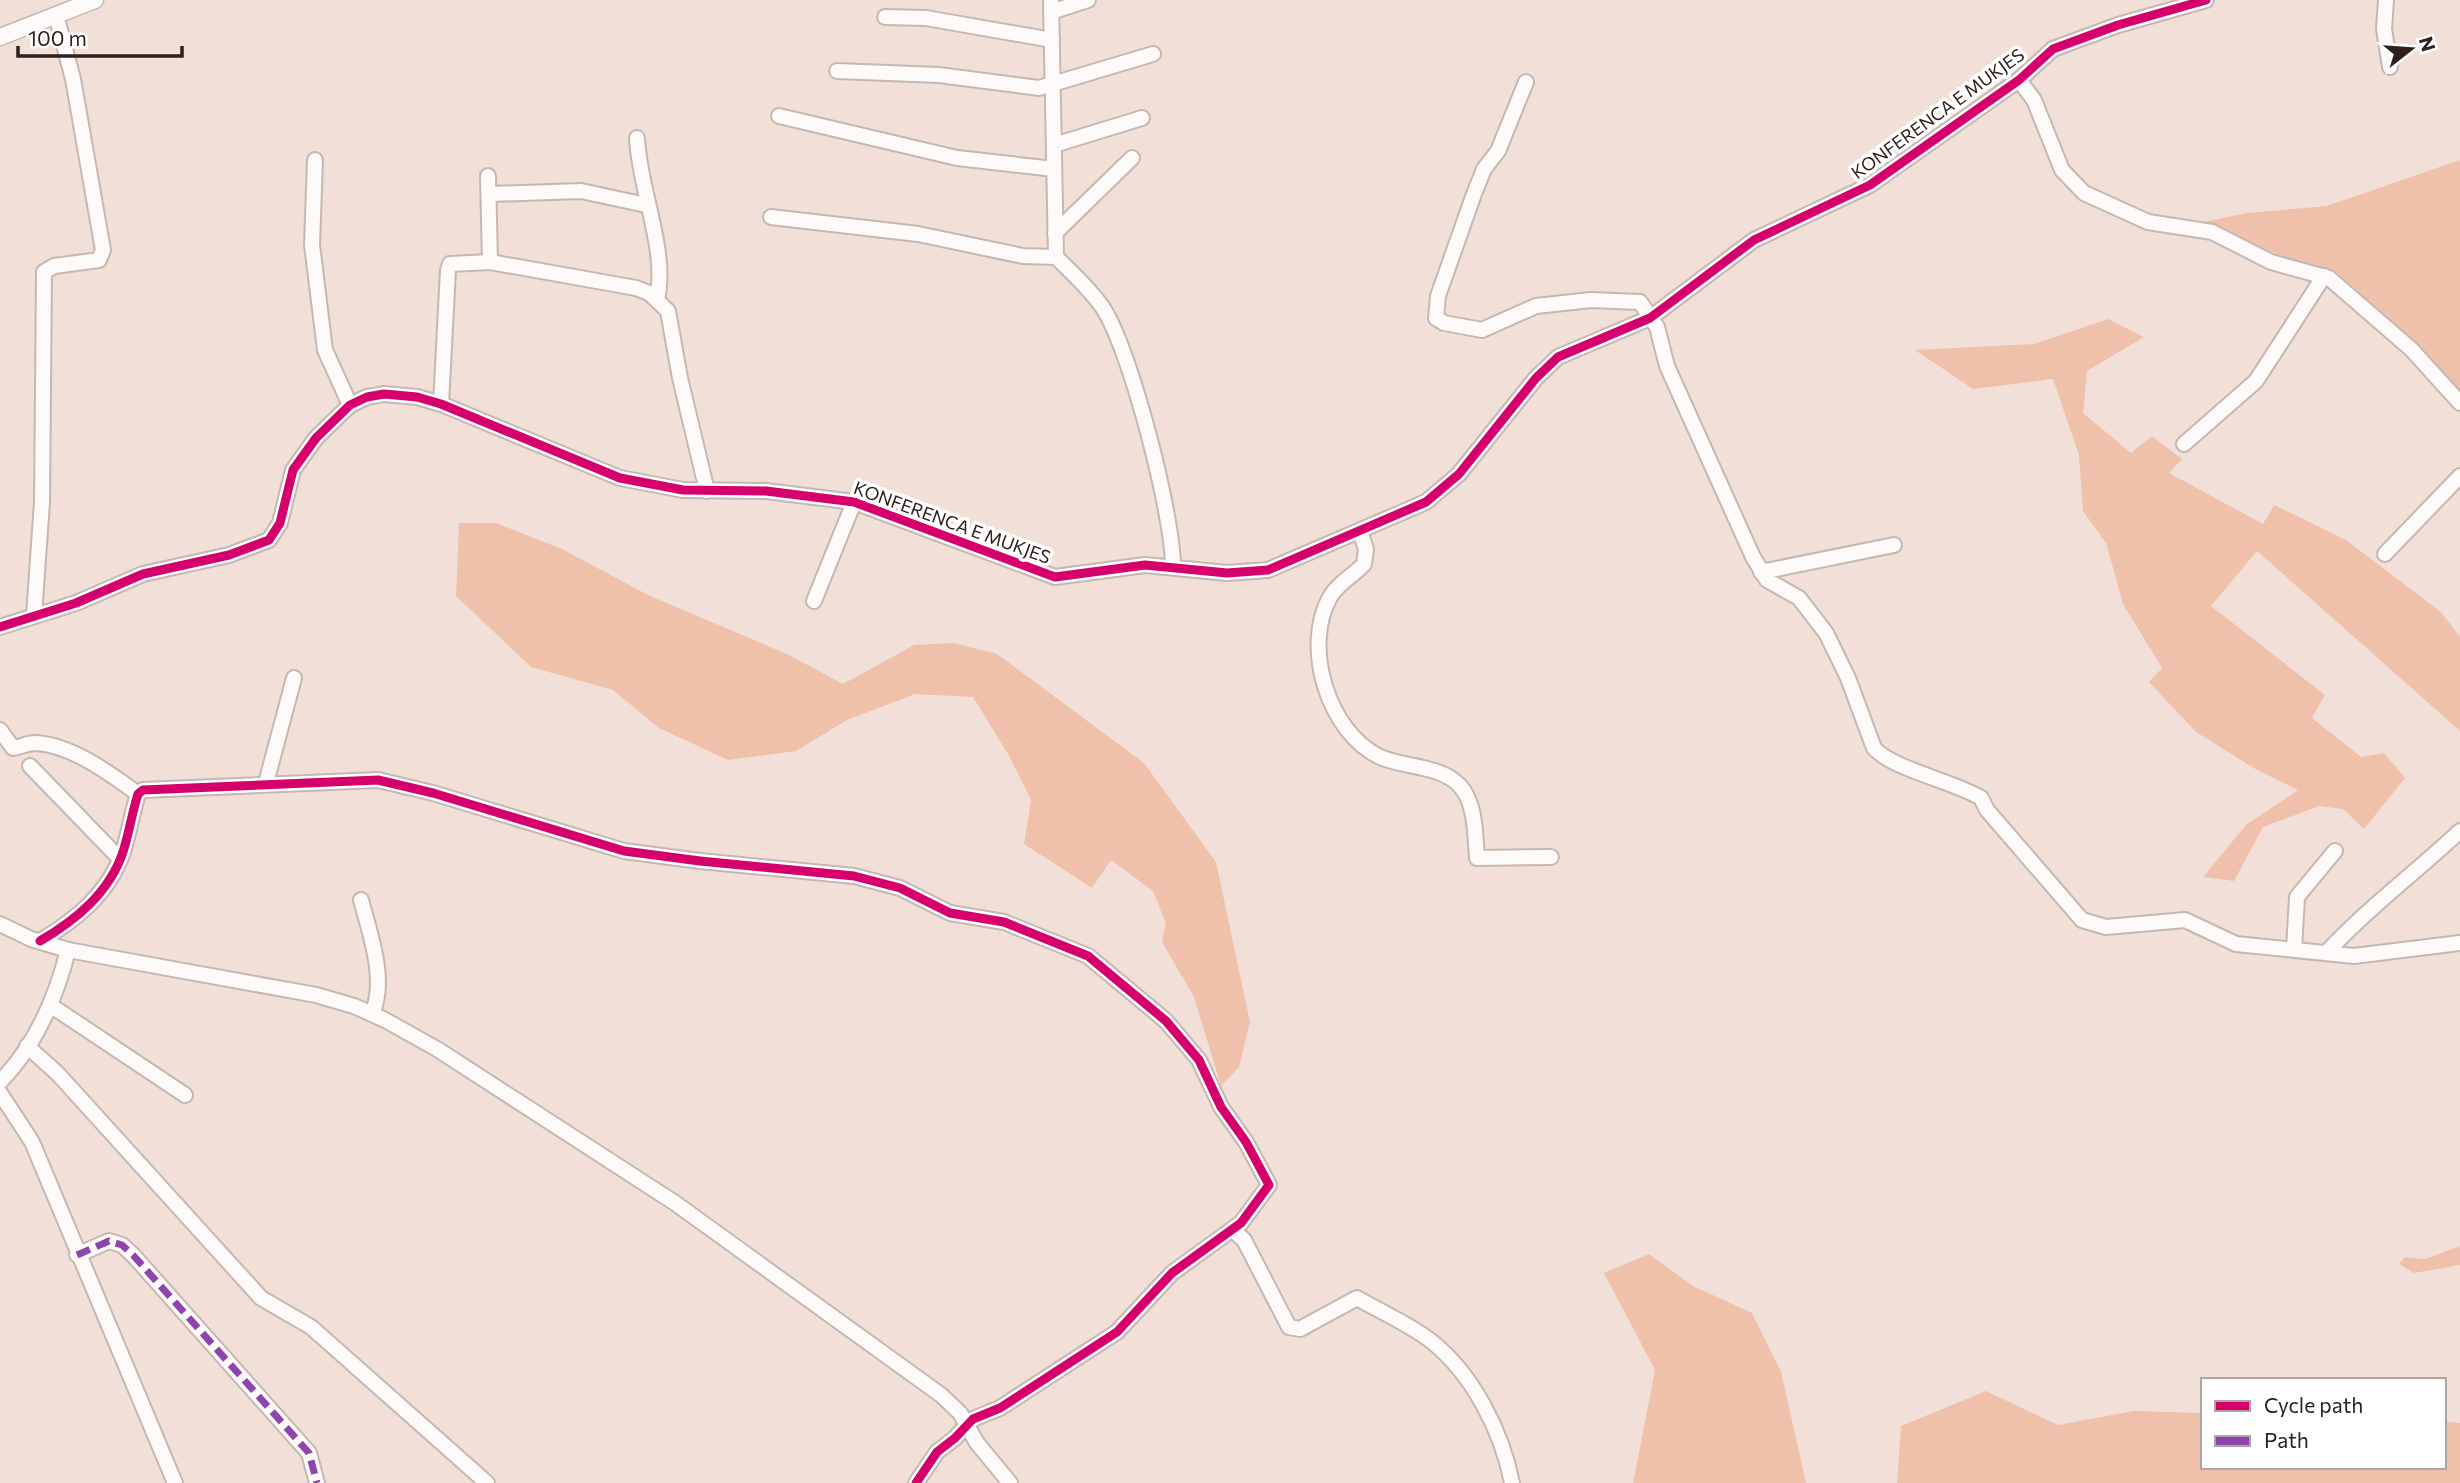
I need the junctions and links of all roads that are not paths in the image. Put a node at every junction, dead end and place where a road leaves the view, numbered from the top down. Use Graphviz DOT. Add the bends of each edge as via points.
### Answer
graph roads {
  1 [pos="95,0"];
  2 [pos="1088,0"];
  3 [pos="2206,0"];
  4 [pos="2386,0"];
  5 [pos="1051,6"];
  6 [pos="56,15"];
  7 [pos="885,17"];
  8 [pos="0,37"];
  9 [pos="1052,40"];
  10 [pos="1153,54"];
  11 [pos="2390,67"];
  12 [pos="836,71"];
  13 [pos="2019,80"];
  14 [pos="1526,82"];
  15 [pos="1053,86"];
  16 [pos="779,116"];
  17 [pos="1142,118"];
  18 [pos="637,138"];
  19 [pos="1054,145"];
  20 [pos="1132,158"];
  21 [pos="315,160"];
  22 [pos="1054,169"];
  23 [pos="488,176"];
  24 [pos="489,194"];
  25 [pos="646,205"];
  26 [pos="771,217"];
  27 [pos="1055,233"];
  28 [pos="1056,257"];
  29 [pos="490,262"];
  30 [pos="2324,276"];
  31 [pos="657,299"];
  32 [pos="1650,318"];
  33 [pos="2460,403"];
  34 [pos="441,404"];
  35 [pos="349,405"];
  36 [pos="2184,444"];
  37 [pos="2460,476"];
  38 [pos="707,491"];
  39 [pos="854,502"];
  40 [pos="1360,531"];
  41 [pos="1894,545"];
  42 [pos="2385,554"];
  43 [pos="1173,567"];
  44 [pos="1761,572"];
  45 [pos="814,601"];
  46 [pos="34,616"];
  47 [pos="0,626"];
  48 [pos="294,678"];
  49 [pos="0,730"];
  50 [pos="30,766"];
  51 [pos="266,783"];
  52 [pos="138,794"];
  53 [pos="2460,831"];
  54 [pos="2335,851"];
  55 [pos="1551,857"];
  56 [pos="120,859"];
  57 [pos="361,900"];
  58 [pos="0,924"];
  59 [pos="40,941"];
  60 [pos="2460,943"];
  61 [pos="2294,949"];
  62 [pos="68,950"];
  63 [pos="2327,952"];
  64 [pos="50,1005"];
  65 [pos="372,1014"];
  66 [pos="27,1046"];
  67 [pos="0,1082"];
  68 [pos="0,1093"];
  69 [pos="185,1095"];
  70 [pos="1233,1230"];
  71 [pos="77,1255"];
  72 [pos="966,1424"];
  73 [pos="175,1483"];
  74 [pos="317,1483"];
  75 [pos="486,1483"];
  76 [pos="916,1483"];
  77 [pos="1010,1483"];
  78 [pos="1512,1483"];
  1 -- 6 [label="street"];
  2 -- 5 [label="street"];
  3 -- 13 [label="street, KONFERENCA E MUKJES" via="2057,47"];
  4 -- 11 [label="street" via="2384,29"];
  5 -- 9 [label="street"];
  6 -- 8 [label="street"];
  6 -- 46 [label="street" via="81,117 103,250 99,260 54,266 44,272 43,502"];
  7 -- 9 [label="street" via="926,18"];
  9 -- 15 [label="street"];
  10 -- 15 [label="street"];
  12 -- 15 [label="street"];
  13 -- 30 [label="street, KONFERENCA E MUKJES" via="2034,100 2062,170 2084,193 2148,222 2211,232 2270,262"];
  13 -- 32 [label="street, KONFERENCA E MUKJES" via="1870,185 1747,244"];
  14 -- 32 [label="street" via="1498,151 1474,194 1438,296 1436,318 1482,330 1536,306 1591,300 1640,302"];
  15 -- 19 [label="street"];
  16 -- 22 [label="street" via="957,158"];
  17 -- 19 [label="street"];
  18 -- 25 [label="street"];
  19 -- 22 [label="street"];
  20 -- 27 [label="street"];
  21 -- 35 [label="street" via="312,245 325,350"];
  22 -- 27 [label="street"];
  23 -- 24 [label="street"];
  24 -- 25 [label="street" via="581,191"];
  24 -- 29 [label="street"];
  25 -- 31 [label="street" via="661,276"];
  26 -- 28 [label="street" via="918,234 1023,256"];
  27 -- 28 [label="street"];
  28 -- 43 [label="street" via="1092,294 1113,330 1172,534"];
  29 -- 31 [label="street" via="636,288"];
  29 -- 34 [label="street" via="457,262 447,270"];
  30 -- 33 [label="street, KONFERENCA E MUKJES" via="2411,349"];
  30 -- 36 [label="street" via="2256,381"];
  31 -- 38 [label="street" via="670,318"];
  32 -- 40 [label="street, KONFERENCA E MUKJES" via="1558,357 1440,492 1411,511"];
  32 -- 44 [label="street" via="1661,337 1679,395"];
  34 -- 35 [label="street, KONFERENCA E MUKJES" via="384,394"];
  34 -- 38 [label="street, KONFERENCA E MUKJES" via="620,478"];
  35 -- 46 [label="street, KONFERENCA E MUKJES" via="293,470 280,523 269,540 229,555 143,574"];
  37 -- 42 [label="street"];
  38 -- 39 [label="street, KONFERENCA E MUKJES" via="766,491"];
  39 -- 43 [label="street, KONFERENCA E MUKJES" via="1055,577 1145,565"];
  39 -- 45 [label="street"];
  40 -- 43 [label="street, KONFERENCA E MUKJES" via="1268,570 1227,573"];
  40 -- 55 [label="street" via="1366,549 1364,564 1335,589 1323,611 1320,630 1323,673 1345,727 1382,758 1437,773 1461,787 1473,820 1478,858"];
  41 -- 44 [label="street"];
  44 -- 61 [label="street" via="1799,598 1826,633 1874,748 1882,757 1981,798 2082,920 2106,927 2185,920 2236,944"];
  46 -- 47 [label="street, KONFERENCA E MUKJES"];
  48 -- 51 [label="street"];
  49 -- 52 [label="street" via="13,748 45,744 102,768"];
  50 -- 56 [label="street"];
  51 -- 52 [label="street" via="146,788"];
  51 -- 70 [label="street" via="378,780 624,851 854,876 900,888 950,913 988,917 1069,946 1108,971 1166,1021 1207,1073 1221,1107 1269,1185"];
  52 -- 56 [label="street"];
  53 -- 63 [label="street" via="2361,915"];
  54 -- 61 [label="street" via="2297,897"];
  56 -- 59 [label="street" via="90,905"];
  57 -- 65 [label="street" via="375,960 377,997"];
  58 -- 59 [label="street"];
  59 -- 62 [label="street"];
  60 -- 63 [label="street" via="2354,956"];
  61 -- 63 [label="street"];
  62 -- 64 [label="street"];
  62 -- 65 [label="street" via="316,995"];
  64 -- 66 [label="street"];
  64 -- 69 [label="street"];
  65 -- 72 [label="street" via="437,1049 733,1242 941,1395"];
  66 -- 67 [label="street"];
  66 -- 75 [label="street" via="58,1074 261,1298 311,1327"];
  68 -- 71 [label="street" via="32,1142"];
  70 -- 72 [label="street" via="1172,1273 1131,1319 1102,1343 1000,1408"];
  70 -- 78 [label="street" via="1244,1240 1289,1327 1300,1329 1357,1298 1439,1348 1482,1406 1502,1446"];
  71 -- 73 [label="street"];
  71 -- 74 [label="street" via="109,1241 128,1250 309,1453"];
  72 -- 76 [label="street" via="937,1452"];
  72 -- 77 [label="street"];
}
